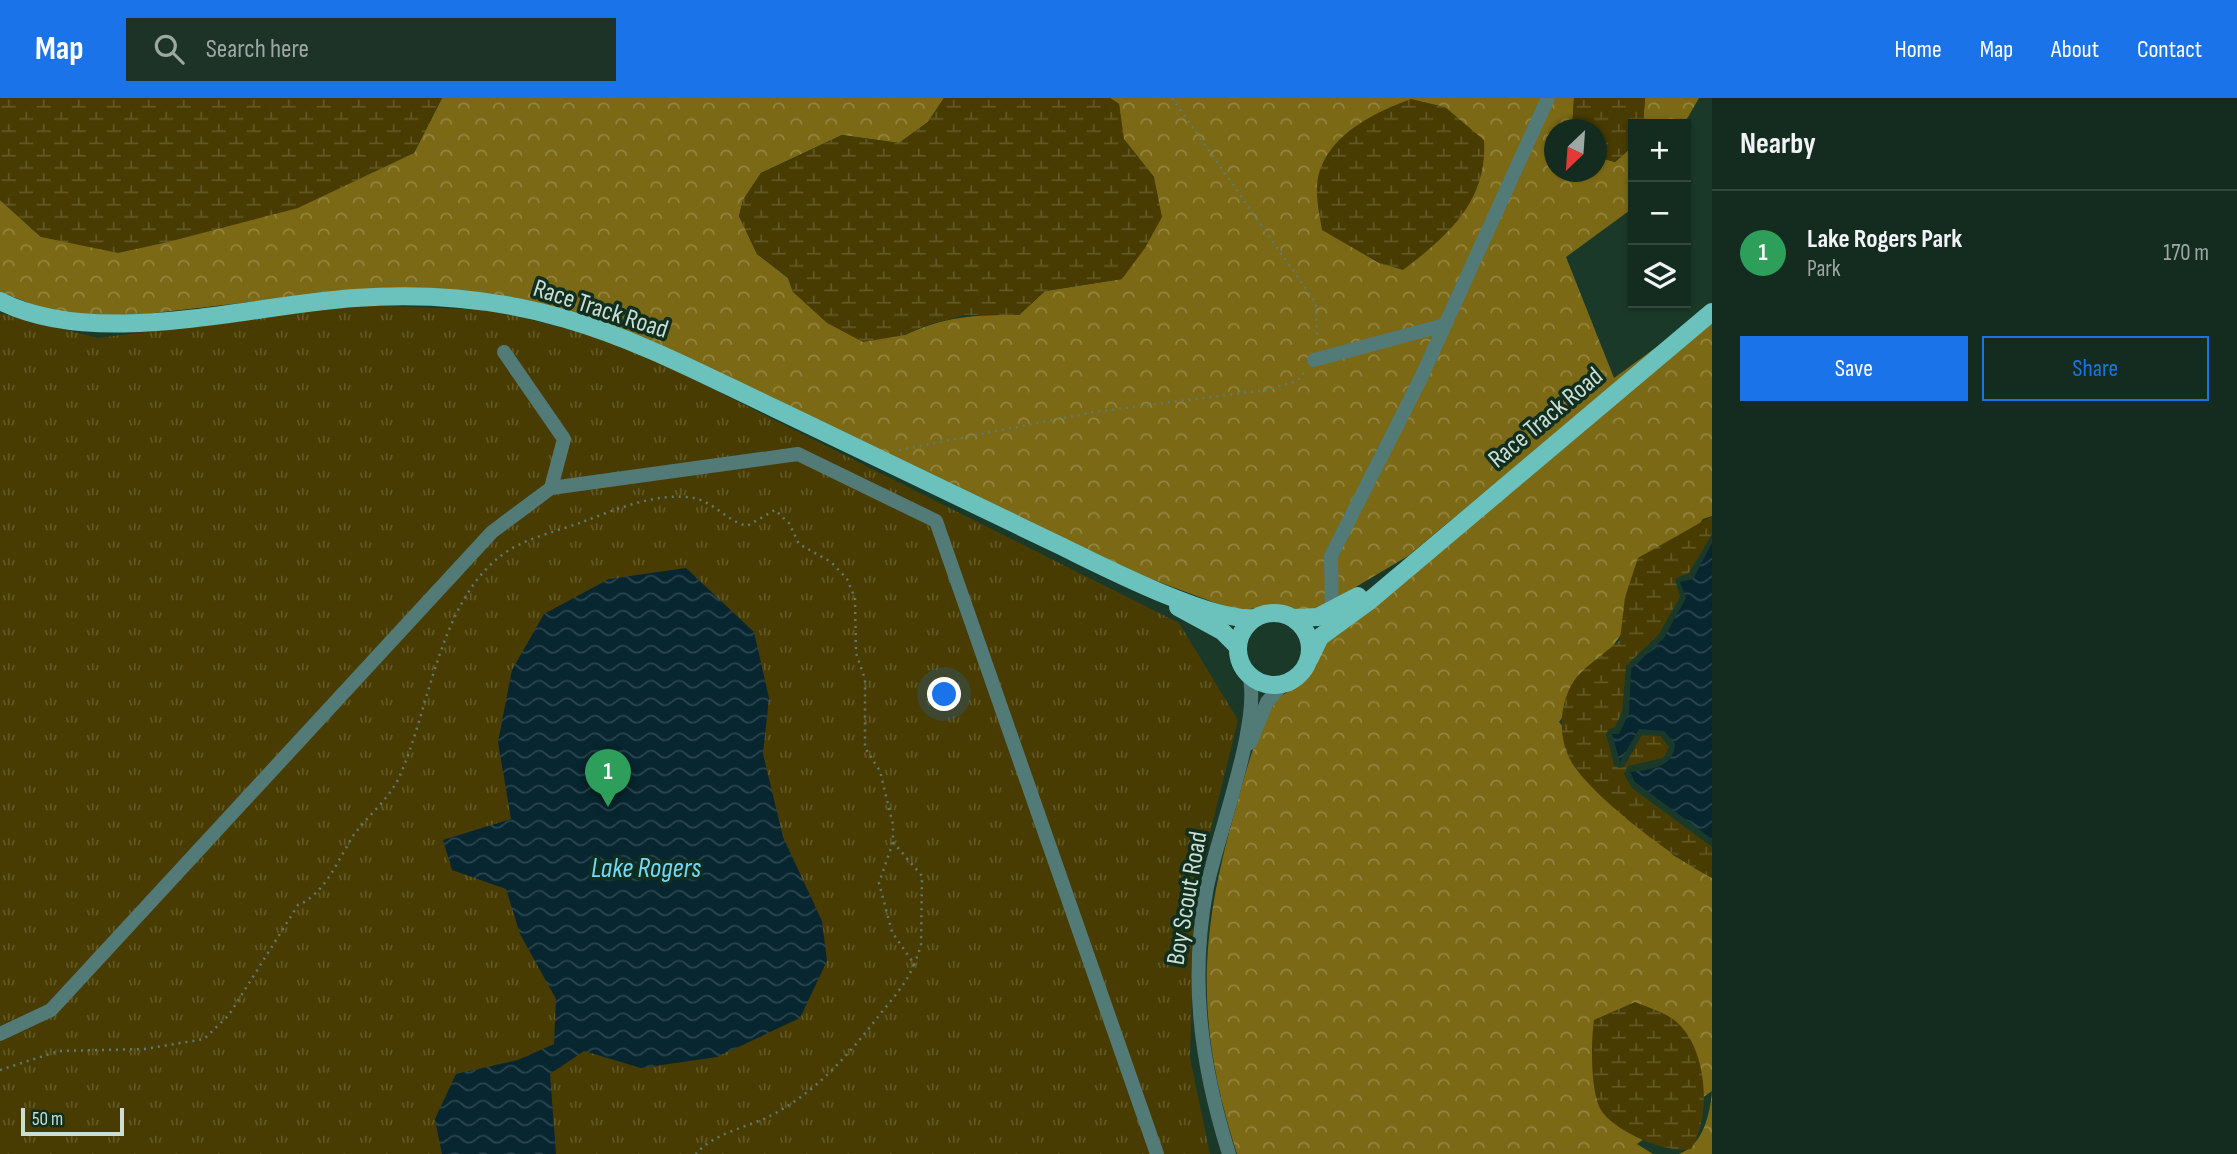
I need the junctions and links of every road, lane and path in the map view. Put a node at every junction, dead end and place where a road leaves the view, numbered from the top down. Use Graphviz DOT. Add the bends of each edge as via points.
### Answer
graph roads {
  1 [pos="1172,98"];
  2 [pos="1548,98"];
  3 [pos="0,300"];
  4 [pos="1712,312"];
  5 [pos="1445,325"];
  6 [pos="504,352"];
  7 [pos="1314,360"];
  8 [pos="898,450"];
  9 [pos="551,488"];
  10 [pos="1140,583"];
  11 [pos="1255,618"];
  12 [pos="1293,618"];
  13 [pos="1332,619"];
  14 [pos="1238,647"];
  15 [pos="1310,657"];
  16 [pos="1249,675"];
  17 [pos="1283,684"];
  18 [pos="1238,774"];
  19 [pos="893,842"];
  20 [pos="911,971"];
  21 [pos="0,1034"];
  22 [pos="0,1070"];
  23 [pos="696,1154"];
  24 [pos="1157,1154"];
  25 [pos="1229,1154"];
  1 -- 7 [label="path" via="1315,303 1319,336"];
  2 -- 5 [label="street"];
  3 -- 10 [label="main road, Race Track Road" via="45,318 85,324 137,323 378,296 472,300 565,318 665,356"];
  4 -- 13 [label="main road, Race Track Road" via="1368,602"];
  5 -- 7 [label="street"];
  5 -- 13 [label="street" via="1369,487 1331,556"];
  6 -- 9 [label="street" via="564,439"];
  7 -- 8 [label="path" via="1297,380 1266,390 1094,412"];
  9 -- 21 [label="street" via="492,532 51,1010"];
  9 -- 24 [label="street" via="798,454 936,521"];
  10 -- 11 [label="main road, Race Track Road" via="1235,619"];
  10 -- 14 [label="main road, Race Track Road" via="1222,631"];
  11 -- 12 [label="main road" via="1274,612"];
  11 -- 14 [label="main road" via="1246,626"];
  12 -- 13 [label="main road, Race Track Road"];
  12 -- 15 [label="main road" via="1308,635"];
  13 -- 15 [label="main road, Race Track Road"];
  14 -- 16 [label="main road"];
  15 -- 17 [label="main road" via="1300,674"];
  16 -- 17 [label="main road" via="1271,685"];
  16 -- 18 [label="street, Boy Scout Road" via="1252,698"];
  17 -- 18 [label="street, Boy Scout Road" via="1266,702"];
  18 -- 25 [label="street, Boy Scout Road" via="1208,886 1197,967 1207,1076"];
  19 -- 20 [label="path" via="879,883 892,932 914,964"];
  19 -- 20 [label="path" via="922,876 921,946 918,963"];
  19 -- 22 [label="path" via="880,771 865,748 864,679 856,653 855,597 847,579 831,562 799,544 789,523 775,510 747,526 731,522 703,500 662,497 591,519 502,555 476,583 445,642 400,776 356,832 322,887 298,905 229,1015 204,1039 145,1049 59,1051"];
  20 -- 23 [label="path" via="846,1059 810,1092"];
}
